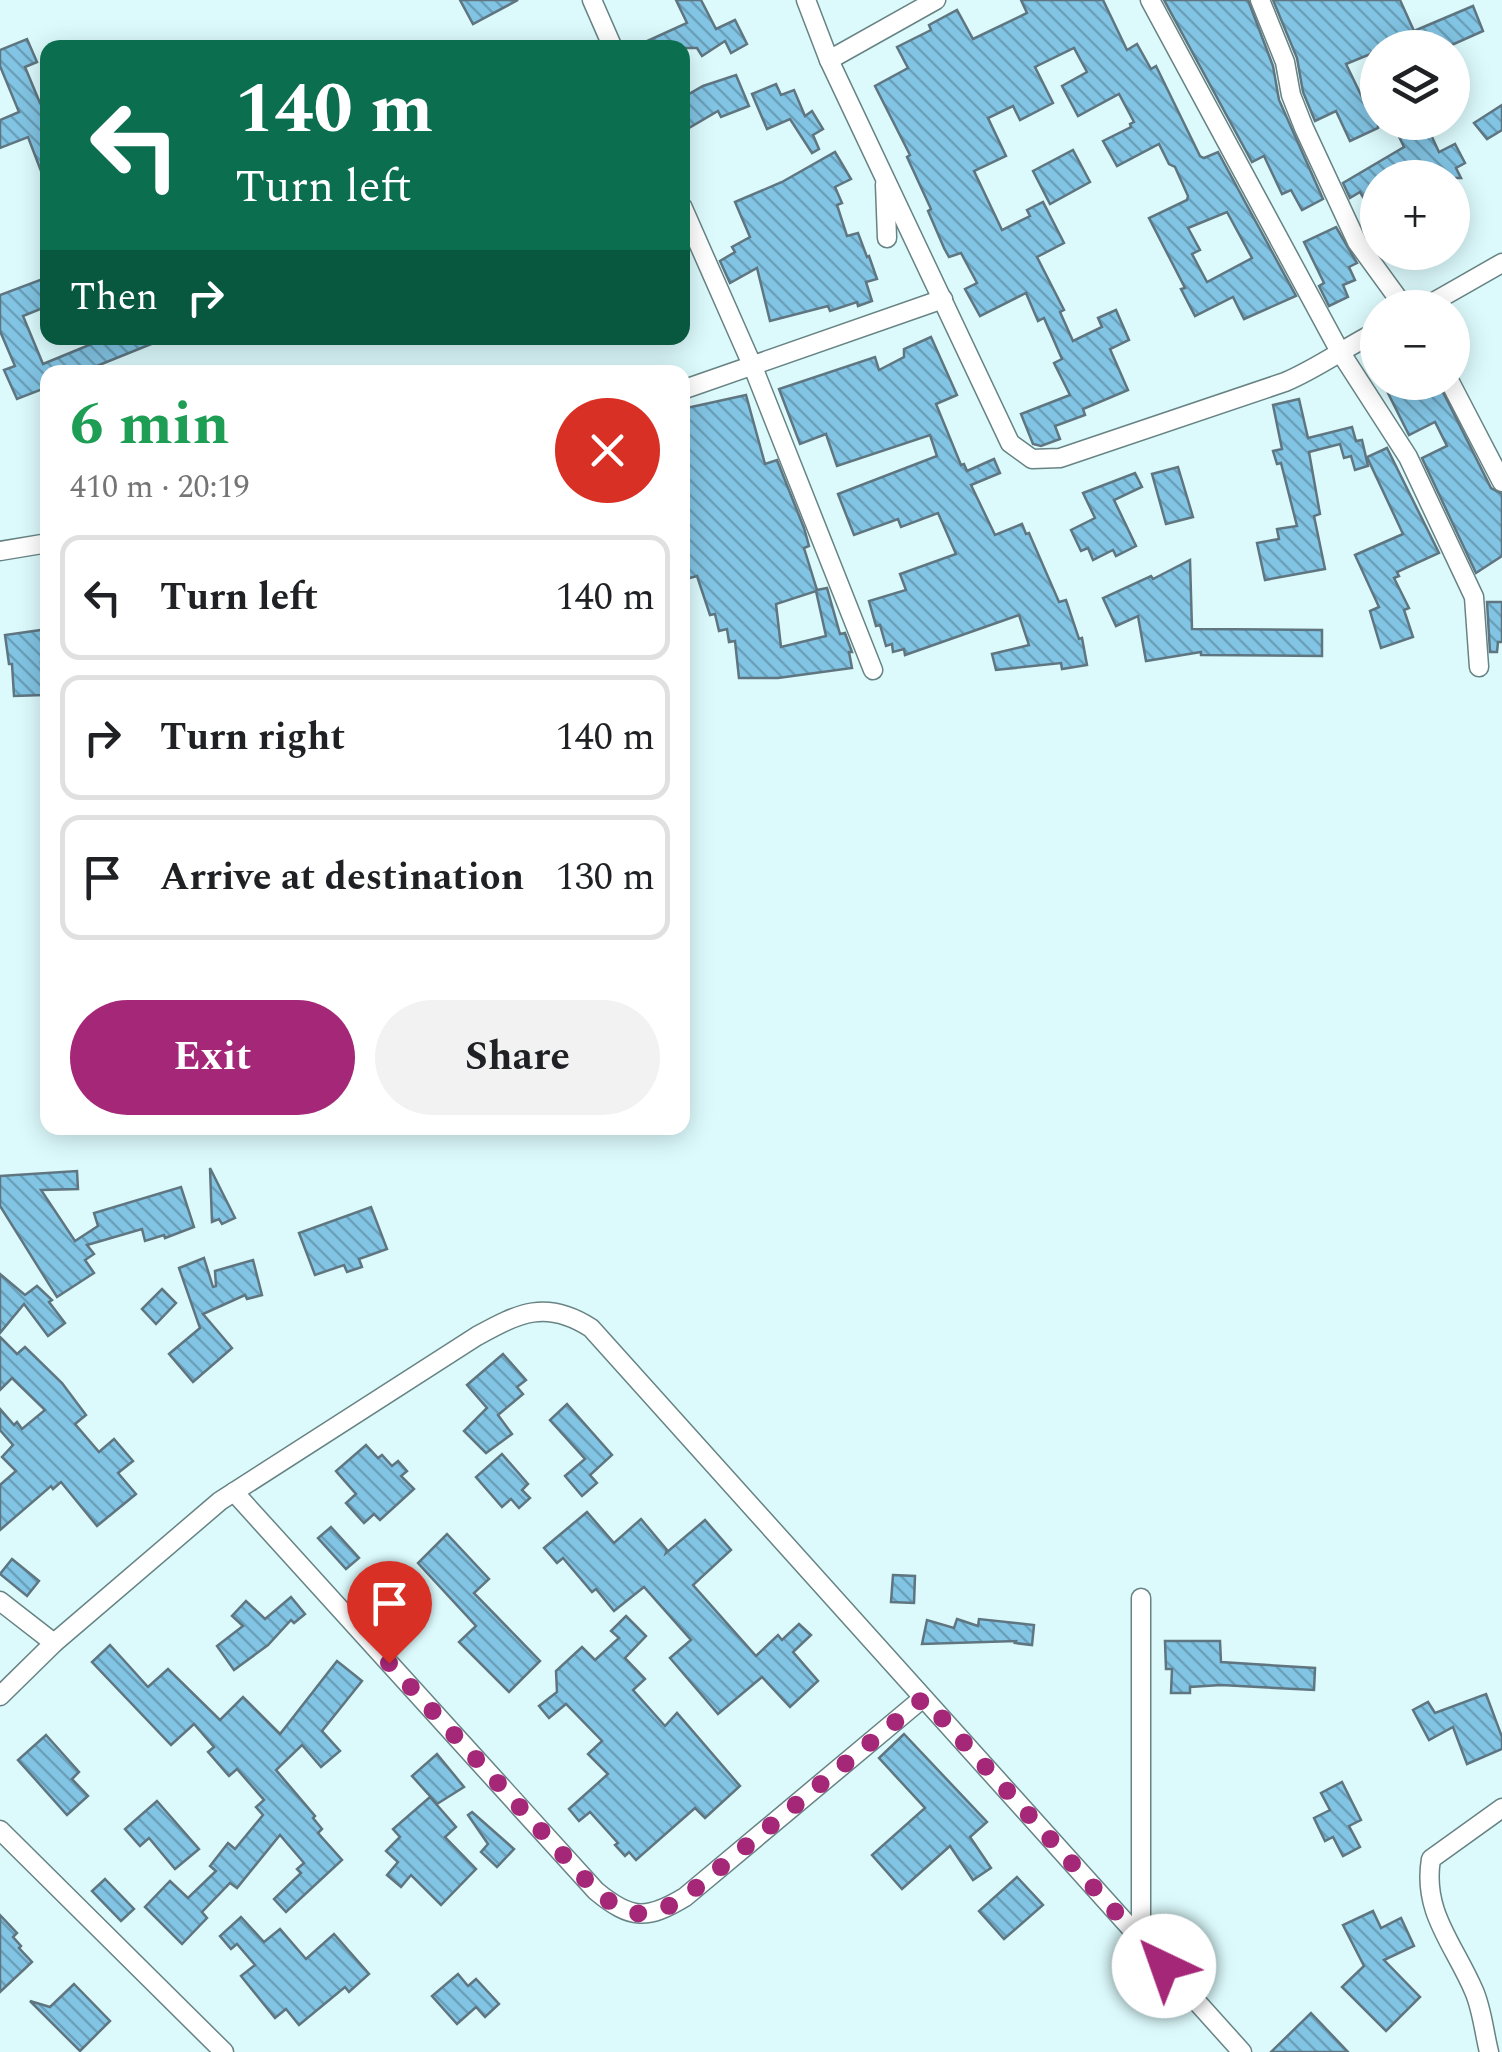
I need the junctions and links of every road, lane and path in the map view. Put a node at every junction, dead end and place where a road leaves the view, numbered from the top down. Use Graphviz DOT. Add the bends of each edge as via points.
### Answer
graph roads {
  1 [pos="592,0"];
  2 [pos="806,0"];
  3 [pos="936,0"];
  4 [pos="1150,0"];
  5 [pos="1260,0"];
  6 [pos="610,40"];
  7 [pos="829,60"];
  8 [pos="885,176"];
  9 [pos="690,224"];
  10 [pos="888,238"];
  11 [pos="1502,263"];
  12 [pos="1393,290"];
  13 [pos="1455,290"];
  14 [pos="943,299"];
  15 [pos="1360,340"];
  16 [pos="1340,350"];
  17 [pos="753,367"];
  18 [pos="690,387"];
  19 [pos="1459,400"];
  20 [pos="1502,482"];
  21 [pos="40,544"];
  22 [pos="0,551"];
  23 [pos="1479,667"];
  24 [pos="873,670"];
  25 [pos="234,1492"];
  26 [pos="1141,1598"];
  27 [pos="0,1601"];
  28 [pos="54,1643"];
  29 [pos="0,1696"];
  30 [pos="924,1698"];
  31 [pos="1502,1808"];
  32 [pos="0,1830"];
  33 [pos="1140,1940"];
  34 [pos="224,2052"];
  35 [pos="1242,2052"];
  36 [pos="1489,2052"];
  1 -- 6 [label="street"];
  2 -- 7 [label="street"];
  3 -- 7 [label="street"];
  4 -- 16 [label="street"];
  5 -- 12 [label="street" via="1304,128 1357,242"];
  7 -- 8 [label="street"];
  8 -- 10 [label="street"];
  8 -- 14 [label="street"];
  9 -- 17 [label="street"];
  11 -- 13 [label="street"];
  14 -- 16 [label="street" via="1010,443 1032,459 1060,458 1286,382"];
  14 -- 17 [label="street"];
  15 -- 16 [label="street"];
  16 -- 23 [label="street" via="1408,457 1474,597"];
  17 -- 18 [label="street"];
  17 -- 24 [label="street"];
  19 -- 20 [label="street"];
  21 -- 22 [label="street"];
  25 -- 28 [label="street"];
  25 -- 30 [label="street" via="510,1318 552,1310 573,1316 724,1472"];
  25 -- 30 [label="street" via="618,1909 660,1912 685,1897"];
  26 -- 33 [label="street"];
  27 -- 28 [label="street"];
  28 -- 29 [label="street"];
  30 -- 33 [label="street"];
  31 -- 36 [label="street" via="1431,1858 1427,1882 1435,1915 1476,1994"];
  32 -- 34 [label="street"];
  33 -- 35 [label="street"];
}
